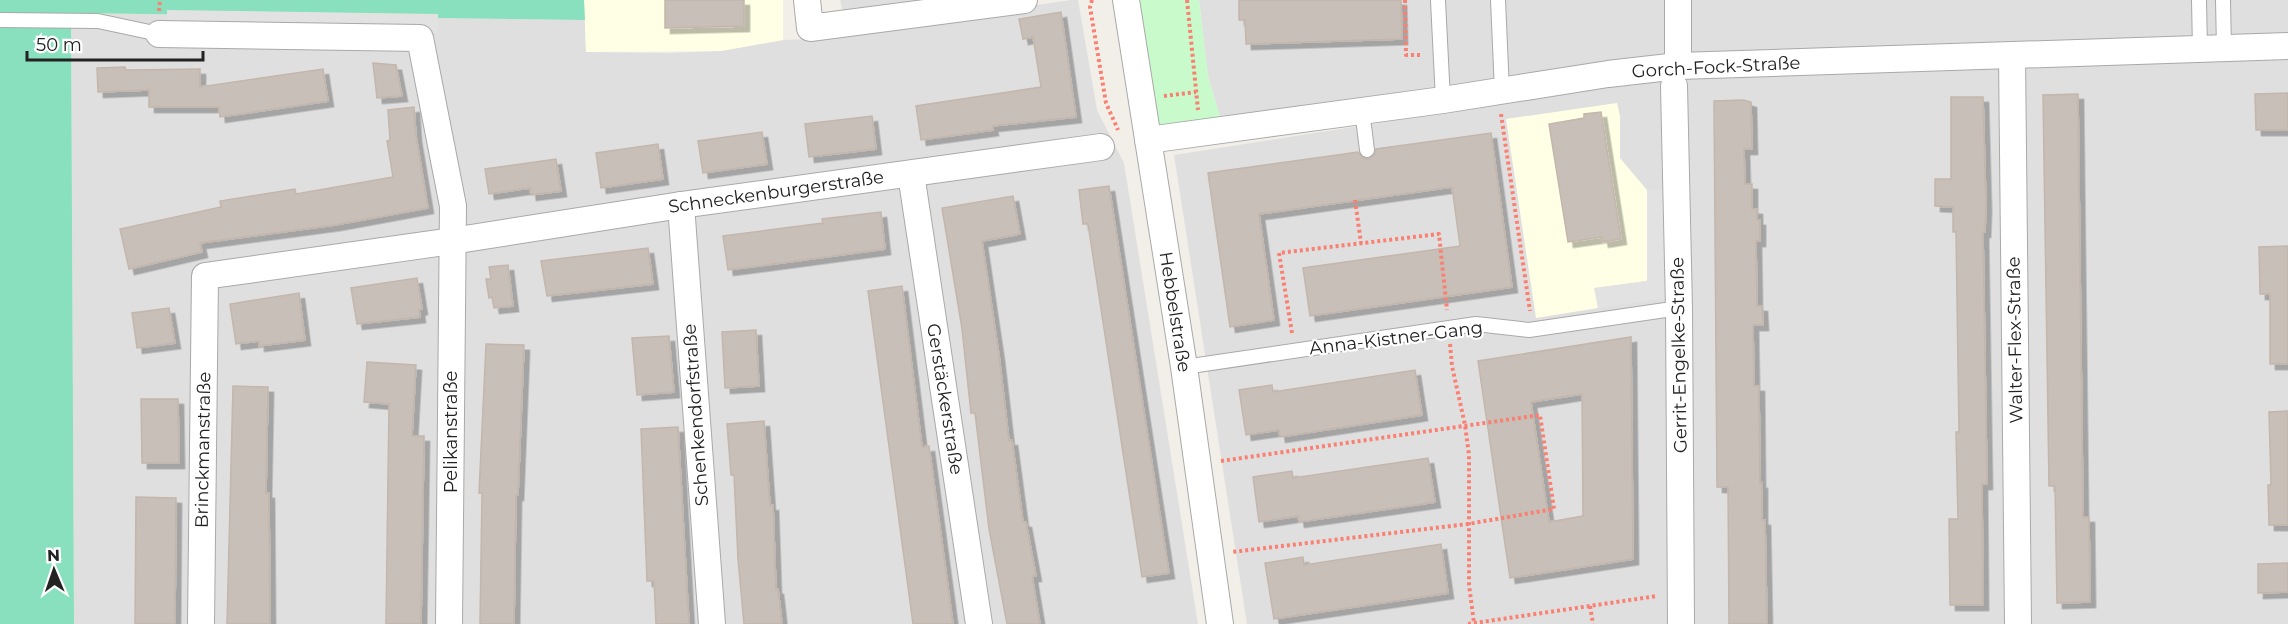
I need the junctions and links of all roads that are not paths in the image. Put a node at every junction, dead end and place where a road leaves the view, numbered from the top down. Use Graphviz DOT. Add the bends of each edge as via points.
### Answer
graph roads {
  1 [pos="807,0"];
  2 [pos="1024,0"];
  3 [pos="1126,0"];
  4 [pos="1498,0"];
  5 [pos="1678,0"];
  6 [pos="2199,0"];
  7 [pos="2223,0"];
  8 [pos="1438,1"];
  9 [pos="0,20"];
  10 [pos="159,34"];
  11 [pos="2288,46"];
  12 [pos="2212,48"];
  13 [pos="2012,56"];
  14 [pos="1676,76"];
  15 [pos="1500,91"];
  16 [pos="1443,100"];
  17 [pos="1362,111"];
  18 [pos="1110,140"];
  19 [pos="1148,140"];
  20 [pos="1367,150"];
  21 [pos="911,174"];
  22 [pos="681,205"];
  23 [pos="452,241"];
  24 [pos="205,276"];
  25 [pos="1679,308"];
  26 [pos="1184,367"];
  27 [pos="201,624"];
  28 [pos="449,624"];
  29 [pos="712,624"];
  30 [pos="979,624"];
  31 [pos="1220,624"];
  32 [pos="1681,624"];
  33 [pos="2018,624"];
  1 -- 2 [label="street" via="810,28"];
  3 -- 19 [label="street, Hebbelstraße"];
  4 -- 15 [label="lane"];
  5 -- 14 [label="street, Gerrit-Engelke-Straße"];
  6 -- 12 [label="lane"];
  7 -- 12 [label="lane"];
  8 -- 16 [label="lane"];
  9 -- 10 [label="lane" via="98,21"];
  10 -- 23 [label="street" via="420,38 453,206"];
  11 -- 12 [label="street, Gorch-Fock-Straße"];
  12 -- 13 [label="street, Gorch-Fock-Straße"];
  13 -- 14 [label="street, Gorch-Fock-Straße"];
  13 -- 33 [label="street, Walter-Flex-Straße"];
  14 -- 15 [label="street, Gorch-Fock-Straße" via="1608,74"];
  14 -- 25 [label="street, Gerrit-Engelke-Straße"];
  15 -- 16 [label="street, Gorch-Fock-Straße"];
  16 -- 17 [label="street, Gorch-Fock-Straße"];
  17 -- 19 [label="street, Gorch-Fock-Straße"];
  17 -- 20 [label="lane"];
  18 -- 21 [label="street, Schneckenburgerstraße"];
  19 -- 26 [label="street, Hebbelstraße"];
  21 -- 22 [label="street, Schneckenburgerstraße"];
  21 -- 30 [label="street, Gerstäckerstraße"];
  22 -- 23 [label="street, Schneckenburgerstraße"];
  22 -- 29 [label="street, Schenkendorfstraße"];
  23 -- 24 [label="street, Schneckenburgerstraße"];
  23 -- 28 [label="street, Pelikanstraße"];
  24 -- 27 [label="street, Brinckmanstraße"];
  25 -- 26 [label="lane, Anna-Kistner-Gang" via="1529,330 1476,324"];
  25 -- 32 [label="street, Gerrit-Engelke-Straße"];
  26 -- 31 [label="street, Hebbelstraße"];
}
